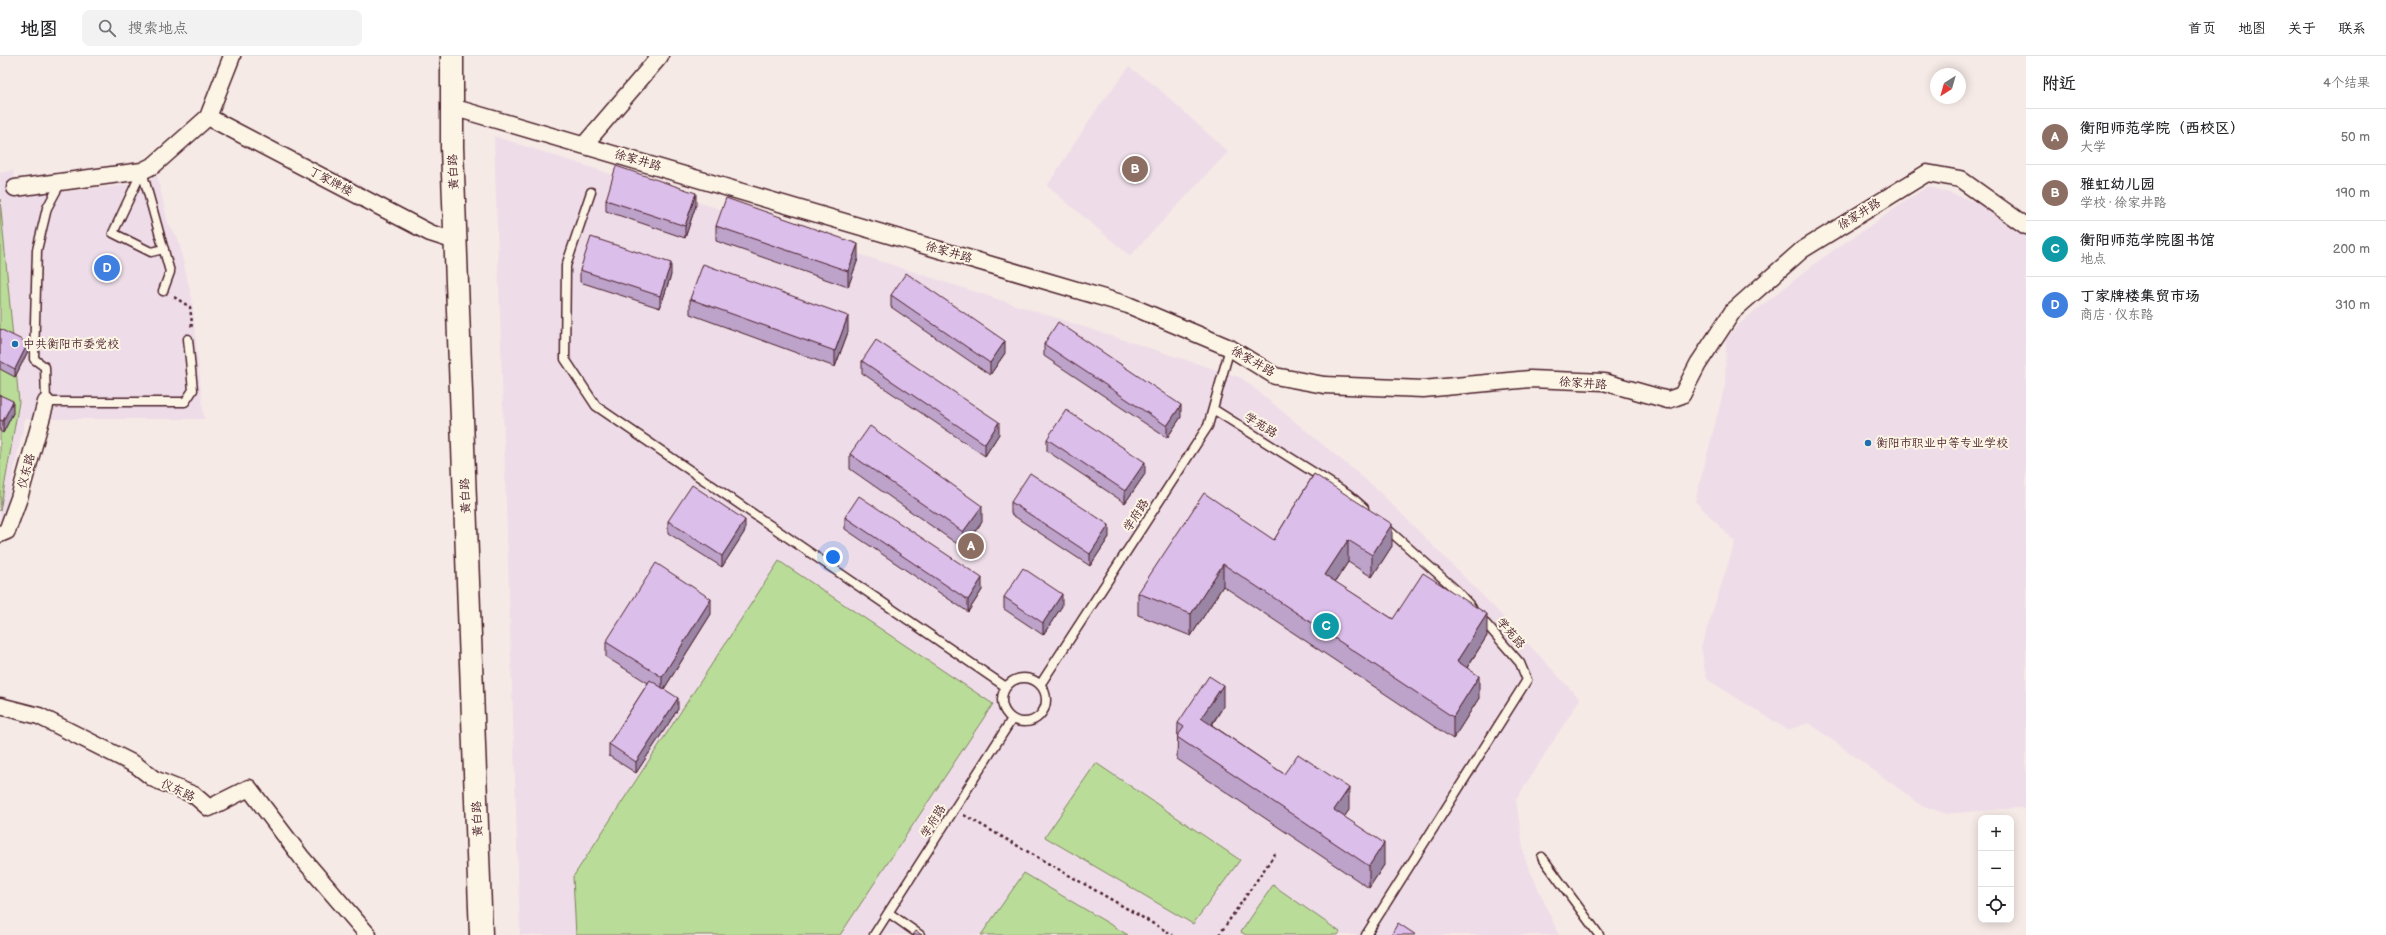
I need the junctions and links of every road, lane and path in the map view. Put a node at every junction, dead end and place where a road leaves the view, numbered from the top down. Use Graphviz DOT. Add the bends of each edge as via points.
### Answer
graph roads {
  1 [pos="232,56"];
  2 [pos="452,56"];
  3 [pos="660,56"];
  4 [pos="452,107"];
  5 [pos="208,117"];
  6 [pos="584,144"];
  7 [pos="142,171"];
  8 [pos="61,182"];
  9 [pos="15,188"];
  10 [pos="591,192"];
  11 [pos="2026,226"];
  12 [pos="455,241"];
  13 [pos="164,249"];
  14 [pos="163,291"];
  15 [pos="188,339"];
  16 [pos="1230,348"];
  17 [pos="46,402"];
  18 [pos="1213,409"];
  19 [pos="0,534"];
  20 [pos="1040,685"];
  21 [pos="1006,687"];
  22 [pos="0,706"];
  23 [pos="1012,719"];
  24 [pos="955,809"];
  25 [pos="1277,851"];
  26 [pos="1542,858"];
  27 [pos="889,913"];
  28 [pos="368,935"];
  29 [pos="481,935"];
  30 [pos="874,935"];
  31 [pos="920,935"];
  32 [pos="1174,935"];
  33 [pos="1219,935"];
  34 [pos="1366,935"];
  35 [pos="1599,935"];
  1 -- 5 [label="street"];
  2 -- 4 [label="main road, 黄白路"];
  3 -- 6 [label="street"];
  4 -- 6 [label="street, 徐家井路"];
  4 -- 12 [label="main road, 黄白路"];
  5 -- 7 [label="street" via="154,165"];
  5 -- 12 [label="street, 丁家牌楼" via="430,233"];
  6 -- 16 [label="street, 徐家井路" via="1128,305"];
  7 -- 8 [label="street"];
  7 -- 13 [label="lane"];
  7 -- 13 [label="lane" via="113,233 150,252"];
  8 -- 9 [label="street"];
  8 -- 17 [label="lane" via="46,208 37,250 34,358 45,368"];
  10 -- 21 [label="lane" via="566,266 565,359 596,406"];
  11 -- 16 [label="street, 徐家井路" via="1960,179 1927,173 1802,250 1733,311 1698,364 1682,395 1668,400 1604,382 1530,379 1423,389 1324,385 1275,376"];
  12 -- 29 [label="main road, 黄白路"];
  13 -- 14 [label="lane" via="170,272"];
  14 -- 15 [label="path" via="190,307 192,323"];
  15 -- 17 [label="lane" via="193,390 185,402"];
  16 -- 18 [label="lane, 学府路"];
  17 -- 19 [label="street, 仪东路" via="19,498 6,531"];
  18 -- 20 [label="lane, 学府路" via="1208,426"];
  18 -- 34 [label="lane, 学苑路" via="1348,494 1456,590 1520,663 1527,680"];
  20 -- 21 [label="lane" via="1023,678 1013,680"];
  20 -- 23 [label="lane" via="1046,703 1042,712 1028,722"];
  21 -- 23 [label="lane" via="1002,700 1006,714"];
  22 -- 28 [label="street, 仪东路" via="39,716 136,765 154,779 194,795 209,808 249,788 302,858"];
  23 -- 24 [label="lane, 学府路"];
  24 -- 27 [label="lane, 学府路"];
  24 -- 32 [label="path"];
  25 -- 33 [label="path"];
  26 -- 35 [label="lane"];
  27 -- 30 [label="lane, 学府路"];
  27 -- 31 [label="lane"];
}
